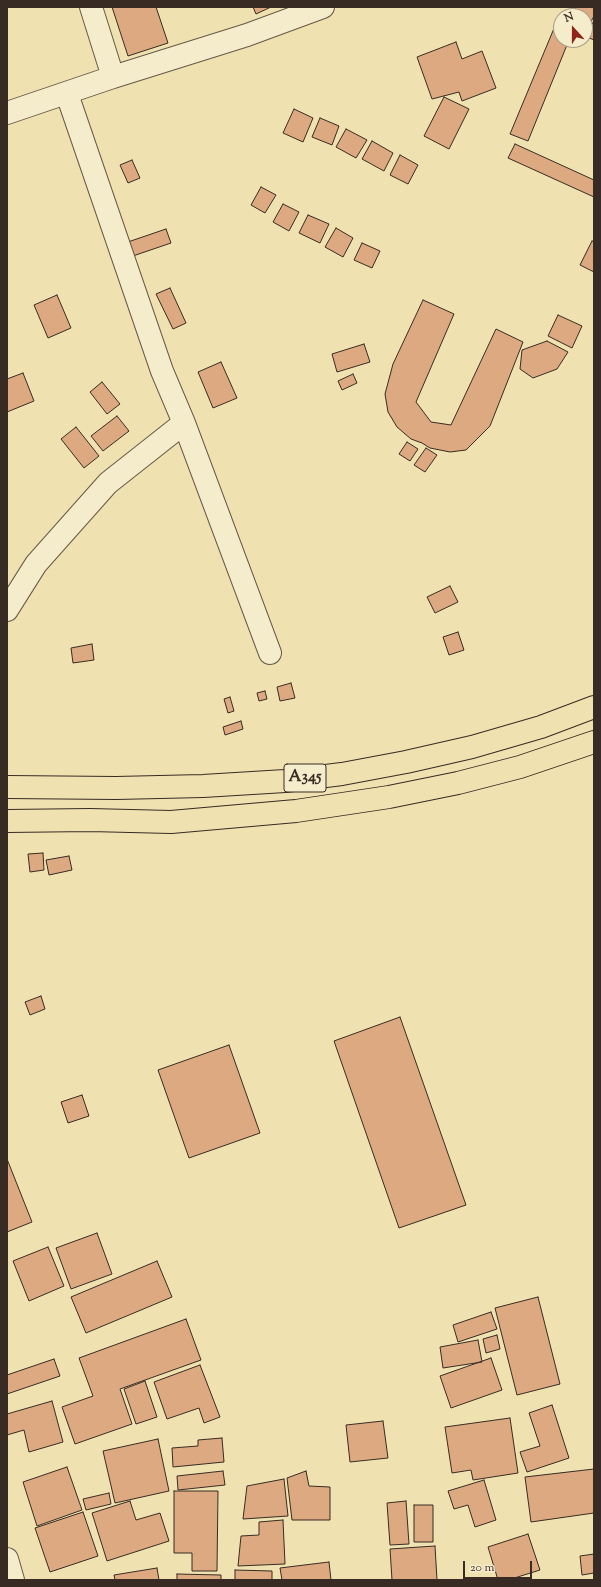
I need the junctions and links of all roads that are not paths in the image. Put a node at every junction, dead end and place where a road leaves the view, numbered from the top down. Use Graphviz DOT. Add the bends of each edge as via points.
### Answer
graph roads {
  1 [pos="91,7"];
  2 [pos="323,7"];
  3 [pos="113,77"];
  4 [pos="67,94"];
  5 [pos="7,113"];
  6 [pos="184,423"];
  7 [pos="7,610"];
  8 [pos="270,652"];
  9 [pos="594,707"];
  10 [pos="594,742"];
  11 [pos="7,787"];
  12 [pos="7,821"];
  13 [pos="7,1559"];
  14 [pos="13,1580"];
  1 -- 3 [label="street"];
  2 -- 3 [label="street" via="247,35"];
  3 -- 4 [label="street"];
  4 -- 5 [label="street"];
  4 -- 6 [label="street" via="162,371"];
  6 -- 7 [label="street" via="108,483 36,564"];
  6 -- 8 [label="street"];
  9 -- 11 [label="highway, A345" via="541,727 472,747 342,774 285,781 203,786"];
  10 -- 12 [label="highway, A345" via="520,767 458,783 389,797 296,811 171,822"];
  13 -- 14 [label="street"];
}
